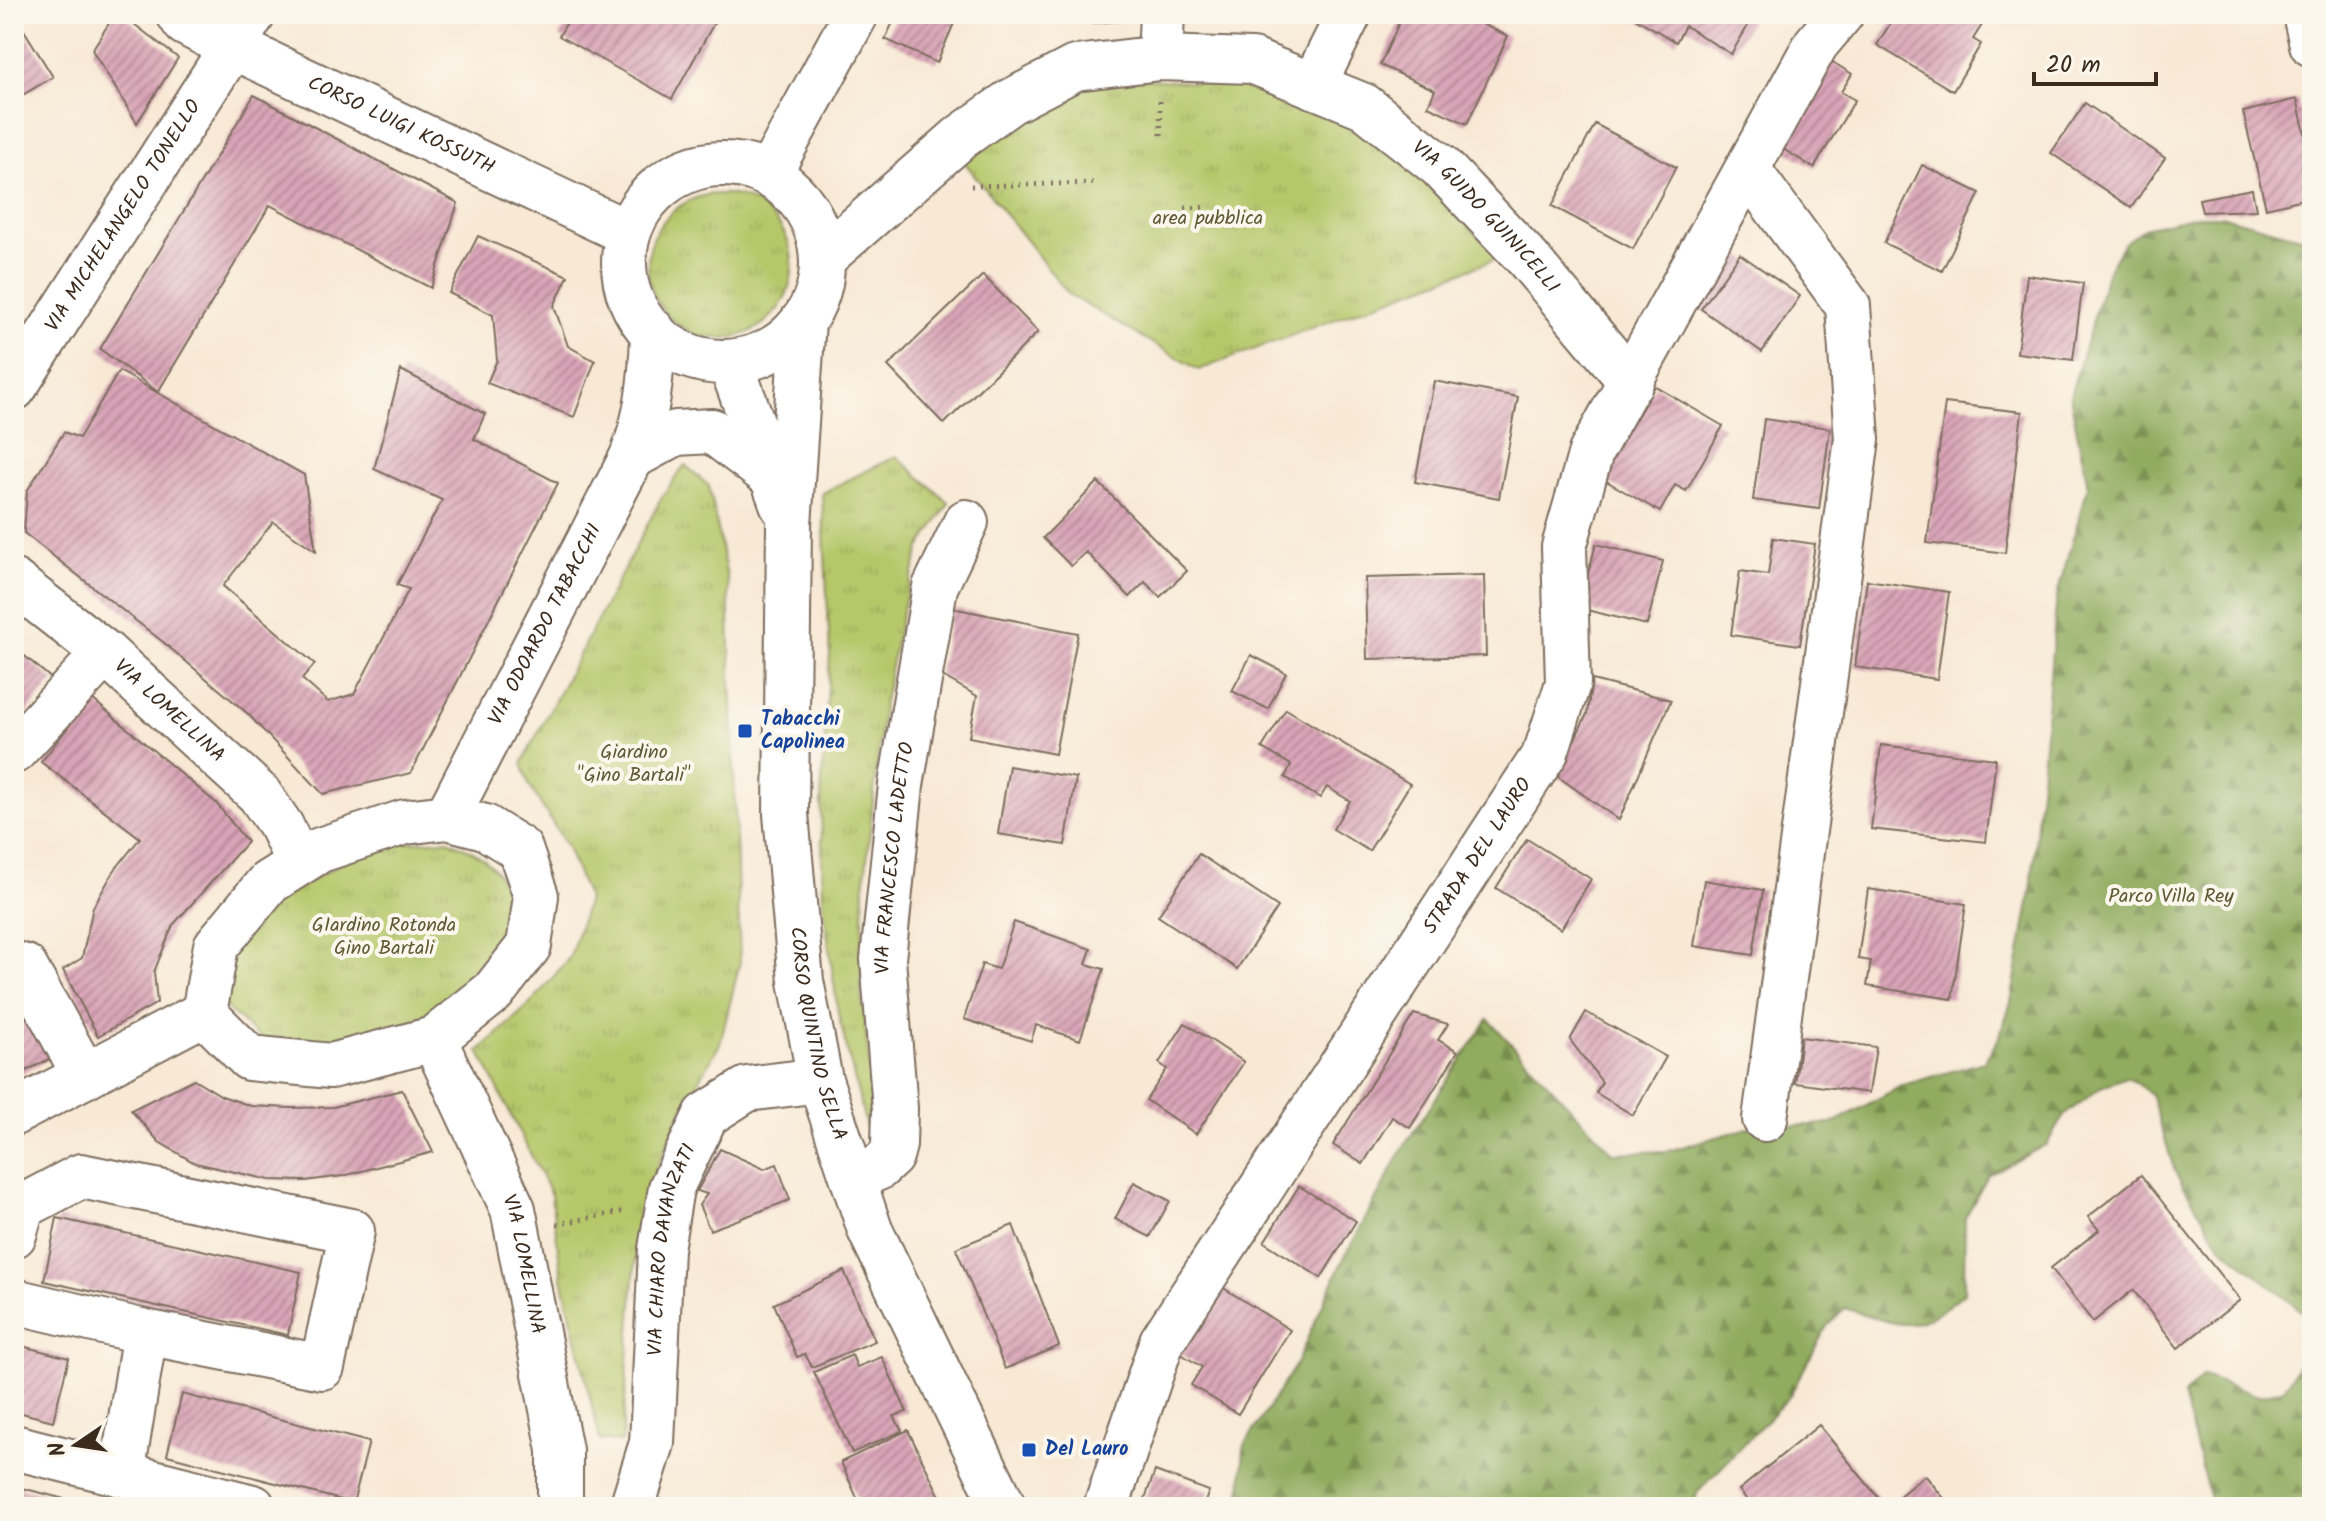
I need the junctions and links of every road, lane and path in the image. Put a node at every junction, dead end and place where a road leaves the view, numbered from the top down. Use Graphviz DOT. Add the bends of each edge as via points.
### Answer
graph roads {
  1 [pos="179,14"];
  2 [pos="856,14"];
  3 [pos="1162,14"];
  4 [pos="1349,14"];
  5 [pos="1841,14"];
  6 [pos="2305,14"];
  7 [pos="244,30"];
  8 [pos="2312,44"];
  9 [pos="1160,58"];
  10 [pos="1313,86"];
  11 [pos="1749,171"];
  12 [pos="769,174"];
  13 [pos="1098,183"];
  14 [pos="972,187"];
  15 [pos="1206,207"];
  16 [pos="1185,208"];
  17 [pos="628,233"];
  18 [pos="822,259"];
  19 [pos="803,321"];
  20 [pos="653,331"];
  21 [pos="714,360"];
  22 [pos="1631,382"];
  23 [pos="14,388"];
  24 [pos="637,445"];
  25 [pos="775,479"];
  26 [pos="966,522"];
  27 [pos="789,525"];
  28 [pos="14,582"];
  29 [pos="105,653"];
  30 [pos="14,751"];
  31 [pos="447,817"];
  32 [pos="298,862"];
  33 [pos="14,964"];
  34 [pos="204,1013"];
  35 [pos="434,1039"];
  36 [pos="85,1076"];
  37 [pos="820,1080"];
  38 [pos="14,1113"];
  39 [pos="1765,1119"];
  40 [pos="853,1178"];
  41 [pos="667,1210"];
  42 [pos="14,1235"];
  43 [pos="518,1235"];
  44 [pos="14,1301"];
  45 [pos="145,1332"];
  46 [pos="14,1447"];
  47 [pos="122,1474"];
  48 [pos="253,1507"];
  49 [pos="560,1507"];
  50 [pos="632,1507"];
  51 [pos="1004,1507"];
  52 [pos="1106,1507"];
  1 -- 7 [label="street, CORSO LUIGI KOSSUTH" via="185,23"];
  2 -- 12 [label="street"];
  3 -- 9 [label="street"];
  4 -- 10 [label="street"];
  5 -- 11 [label="street, STRADA DEL LAURO" via="1816,44"];
  6 -- 8 [label="street"];
  7 -- 17 [label="street, CORSO LUIGI KOSSUTH"];
  7 -- 23 [label="street, VIA MICHELANGELO TONELLO"];
  9 -- 10 [label="street, VIA GUIDO GUINICELLI" via="1252,61"];
  9 -- 18 [label="street, VIA GUIDO GUINICELLI" via="1075,68 1010,102 946,149"];
  10 -- 22 [label="street, VIA GUIDO GUINICELLI" via="1364,106 1440,166 1528,259"];
  11 -- 22 [label="street, STRADA DEL LAURO"];
  11 -- 39 [label="street" via="1848,306 1857,439"];
  12 -- 17 [label="street" via="742,165 713,164 685,171 660,186"];
  12 -- 18 [label="street" via="807,209"];
  13 -- 14 [label="path"];
  15 -- 16 [label="path"];
  17 -- 20 [label="street" via="624,265 630,296"];
  18 -- 19 [label="street" via="818,292"];
  19 -- 21 [label="street" via="783,342 758,356"];
  19 -- 27 [label="street"];
  20 -- 21 [label="street" via="669,346"];
  20 -- 24 [label="street, VIA ODOARDO TABACCHI" via="652,377"];
  21 -- 24 [label="street, VIA ODOARDO TABACCHI" via="685,382"];
  21 -- 25 [label="street"];
  22 -- 52 [label="street, STRADA DEL LAURO" via="1591,452 1564,547 1568,683 1546,752 1162,1341"];
  24 -- 25 [label="street" via="676,433 712,431"];
  24 -- 31 [label="street, VIA ODOARDO TABACCHI"];
  25 -- 27 [label="street"];
  26 -- 40 [label="street, VIA FRANCESCO LADETTO" via="935,587 901,785 883,959 894,1145 878,1168"];
  27 -- 37 [label="street, CORSO QUINTINO SELLA" via="786,814 801,981"];
  28 -- 29 [label="street, VIA LOMELLINA"];
  29 -- 30 [label="street"];
  29 -- 32 [label="street, VIA LOMELLINA" via="259,794"];
  31 -- 32 [label="street" via="405,822"];
  31 -- 35 [label="street" via="485,827 520,849 536,896 529,946 493,992"];
  32 -- 34 [label="street" via="268,883 216,946"];
  33 -- 36 [label="street" via="25,967"];
  34 -- 35 [label="street" via="249,1058 331,1066"];
  34 -- 36 [label="street"];
  35 -- 43 [label="street, VIA LOMELLINA" via="513,1209"];
  36 -- 38 [label="street"];
  37 -- 40 [label="street, CORSO QUINTINO SELLA"];
  37 -- 41 [label="street, VIA CHIARO DAVANZATI" via="747,1089 706,1115 671,1188"];
  40 -- 51 [label="street, CORSO QUINTINO SELLA" via="870,1230"];
  41 -- 43 [label="path" via="639,1209"];
  41 -- 50 [label="street, VIA CHIARO DAVANZATI" via="652,1443"];
  42 -- 45 [label="street" via="22,1207 81,1176 352,1231 322,1367"];
  43 -- 49 [label="street, VIA LOMELLINA" via="560,1450"];
  44 -- 45 [label="street"];
  45 -- 47 [label="street"];
  46 -- 47 [label="street"];
  47 -- 48 [label="street"];
}
